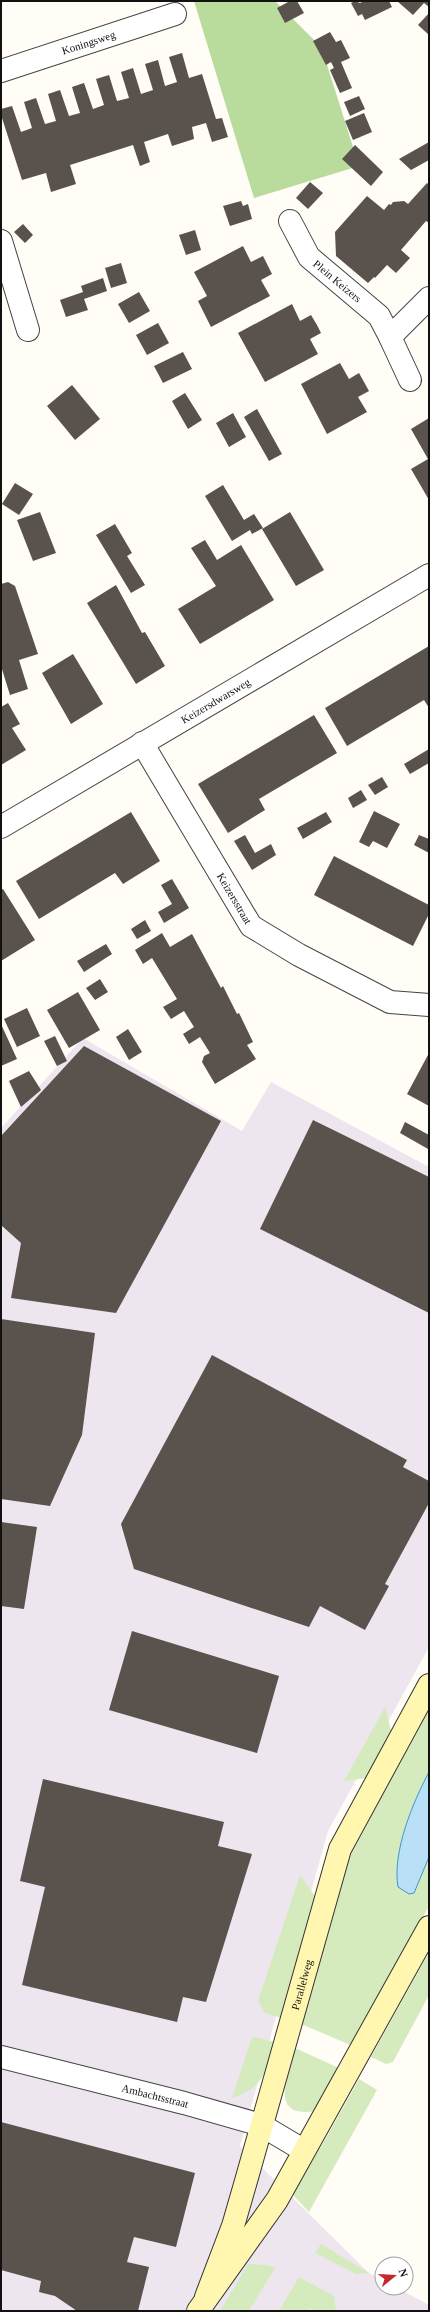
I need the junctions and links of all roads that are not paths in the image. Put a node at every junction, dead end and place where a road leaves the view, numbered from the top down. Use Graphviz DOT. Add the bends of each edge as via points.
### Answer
graph roads {
  1 [pos="175,14"];
  2 [pos="1,71"];
  3 [pos="290,221"];
  4 [pos="1,241"];
  5 [pos="429,298"];
  6 [pos="28,330"];
  7 [pos="390,337"];
  8 [pos="410,380"];
  9 [pos="429,575"];
  10 [pos="142,743"];
  11 [pos="1,826"];
  12 [pos="429,1005"];
  13 [pos="429,1685"];
  14 [pos="429,1927"];
  15 [pos="1,2057"];
  16 [pos="261,2125"];
  17 [pos="303,2150"];
  18 [pos="202,2304"];
  1 -- 2 [label="street, Koningsweg"];
  3 -- 7 [label="street, Plein Keizers" via="309,257 379,316"];
  4 -- 6 [label="street"];
  5 -- 7 [label="street"];
  7 -- 8 [label="street, Plein Keizers"];
  9 -- 10 [label="street, Keizersdwarsweg"];
  10 -- 11 [label="street, Keizersdwarsweg"];
  10 -- 12 [label="street, Keizersstraat" via="251,926 299,955 390,1002"];
  13 -- 16 [label="street, Parallelweg" via="340,1849"];
  14 -- 17 [label="street, Parallelweg"];
  15 -- 16 [label="street, Ambachtsstraat" via="184,2102"];
  16 -- 17 [label="street, Ambachtsstraat"];
  16 -- 18 [label="street, Parallelweg" via="233,2226"];
  17 -- 18 [label="street, Parallelweg" via="266,2216"];
}
